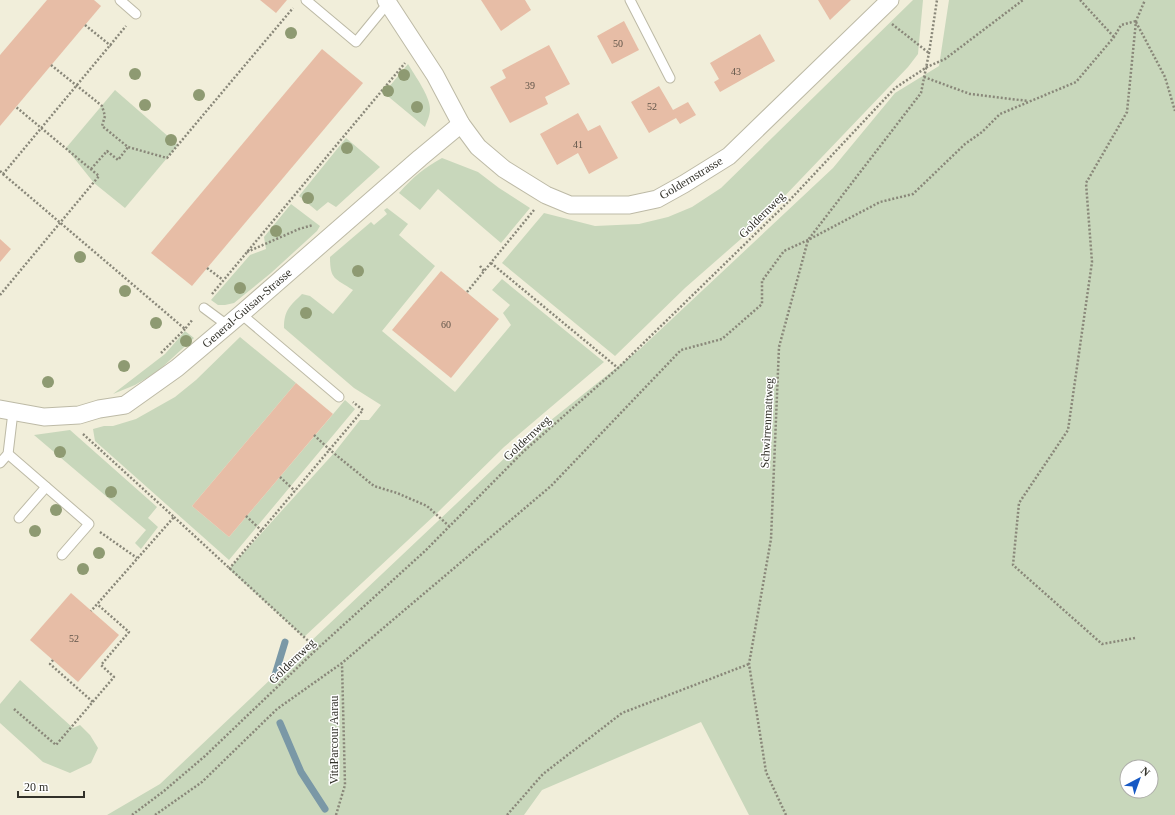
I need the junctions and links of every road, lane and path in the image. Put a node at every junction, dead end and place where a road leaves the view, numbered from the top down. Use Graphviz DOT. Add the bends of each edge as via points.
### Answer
graph roads {
  1 [pos="120,0"];
  2 [pos="306,0"];
  3 [pos="630,0"];
  4 [pos="890,0"];
  5 [pos="937,0"];
  6 [pos="1023,0"];
  7 [pos="1080,0"];
  8 [pos="1145,0"];
  9 [pos="387,2"];
  10 [pos="294,6"];
  11 [pos="878,12"];
  12 [pos="136,14"];
  13 [pos="1136,21"];
  14 [pos="85,25"];
  15 [pos="1114,37"];
  16 [pos="111,46"];
  17 [pos="418,49"];
  18 [pos="929,53"];
  19 [pos="51,65"];
  20 [pos="926,67"];
  21 [pos="924,77"];
  22 [pos="670,78"];
  23 [pos="77,86"];
  24 [pos="1030,102"];
  25 [pos="16,107"];
  26 [pos="1175,111"];
  27 [pos="461,124"];
  28 [pos="42,128"];
  29 [pos="128,147"];
  30 [pos="92,169"];
  31 [pos="0,171"];
  32 [pos="4,174"];
  33 [pos="546,195"];
  34 [pos="60,223"];
  35 [pos="331,236"];
  36 [pos="808,240"];
  37 [pos="247,252"];
  38 [pos="490,263"];
  39 [pos="480,266"];
  40 [pos="208,268"];
  41 [pos="484,271"];
  42 [pos="223,280"];
  43 [pos="467,292"];
  44 [pos="0,295"];
  45 [pos="209,298"];
  46 [pos="204,308"];
  47 [pos="241,314"];
  48 [pos="194,316"];
  49 [pos="227,325"];
  50 [pos="618,368"];
  51 [pos="339,397"];
  52 [pos="6,411"];
  53 [pos="79,415"];
  54 [pos="314,435"];
  55 [pos="330,450"];
  56 [pos="8,454"];
  57 [pos="0,463"];
  58 [pos="280,477"];
  59 [pos="46,487"];
  60 [pos="295,491"];
  61 [pos="246,516"];
  62 [pos="174,517"];
  63 [pos="19,518"];
  64 [pos="89,524"];
  65 [pos="449,526"];
  66 [pos="262,531"];
  67 [pos="62,555"];
  68 [pos="137,558"];
  69 [pos="229,569"];
  70 [pos="97,604"];
  71 [pos="91,611"];
  72 [pos="1135,638"];
  73 [pos="317,649"];
  74 [pos="53,660"];
  75 [pos="342,663"];
  76 [pos="750,664"];
  77 [pos="93,702"];
  78 [pos="14,709"];
  79 [pos="132,815"];
  80 [pos="155,815"];
  81 [pos="336,815"];
  82 [pos="507,815"];
  83 [pos="786,815"];
  1 -- 12 [label="lane"];
  2 -- 9 [label="lane" via="356,42"];
  3 -- 22 [label="lane"];
  4 -- 11 [label="street, Goldernstrasse"];
  5 -- 18 [label="path, Schwirrenmattweg"];
  6 -- 20 [label="path, Goldernweg" via="945,59"];
  7 -- 15 [label="path"];
  8 -- 13 [label="path"];
  9 -- 17 [label="street, Goldernstrasse"];
  10 -- 29 [label="path" via="167,158"];
  11 -- 18 [label="path"];
  11 -- 33 [label="street, Goldernstrasse" via="729,156 657,199 629,205 570,205"];
  12 -- 16 [label="path"];
  13 -- 15 [label="path" via="1121,25"];
  13 -- 26 [label="path" via="1165,77"];
  13 -- 72 [label="path" via="1127,112 1086,183 1092,262 1068,430 1019,503 1013,565 1102,644"];
  14 -- 16 [label="path"];
  15 -- 24 [label="path" via="1076,82"];
  16 -- 23 [label="path"];
  17 -- 27 [label="street, Goldernstrasse"];
  17 -- 37 [label="path"];
  18 -- 20 [label="path, Schwirrenmattweg"];
  19 -- 23 [label="path"];
  20 -- 21 [label="path, Schwirrenmattweg"];
  20 -- 50 [label="path, Goldernweg" via="895,88 788,202"];
  21 -- 24 [label="path" via="970,94"];
  21 -- 36 [label="path, Schwirrenmattweg" via="921,93"];
  23 -- 28 [label="path"];
  23 -- 29 [label="path" via="102,106 105,116 102,126"];
  24 -- 36 [label="path" via="1000,114 913,194 880,202"];
  25 -- 28 [label="path"];
  27 -- 33 [label="street, Goldernstrasse" via="478,147 504,169"];
  27 -- 35 [label="street, General-Guisan-Strasse"];
  28 -- 30 [label="path"];
  28 -- 32 [label="path"];
  29 -- 30 [label="path" via="118,160 107,151"];
  30 -- 34 [label="path" via="99,176"];
  31 -- 32 [label="path"];
  32 -- 34 [label="path"];
  33 -- 38 [label="path"];
  34 -- 44 [label="path"];
  34 -- 48 [label="path" via="185,329"];
  35 -- 37 [label="path" via="320,226 311,225"];
  35 -- 47 [label="street, General-Guisan-Strasse"];
  36 -- 75 [label="path" via="784,251 762,281 762,304 722,339 681,350 551,486"];
  36 -- 76 [label="path, Schwirrenmattweg" via="779,347 771,539"];
  37 -- 42 [label="path"];
  38 -- 41 [label="path"];
  38 -- 50 [label="path"];
  39 -- 41 [label="path"];
  40 -- 42 [label="path"];
  41 -- 43 [label="path"];
  42 -- 45 [label="path"];
  46 -- 49 [label="lane"];
  47 -- 49 [label="street, General-Guisan-Strasse"];
  47 -- 51 [label="lane"];
  49 -- 53 [label="street, General-Guisan-Strasse" via="177,368 125,405"];
  50 -- 65 [label="path, Goldernweg" via="524,451"];
  51 -- 55 [label="path" via="343,393 363,410"];
  52 -- 53 [label="street, General-Guisan-Strasse" via="44,417"];
  52 -- 56 [label="lane"];
  53 -- 62 [label="path" via="83,434"];
  54 -- 55 [label="path"];
  55 -- 60 [label="path"];
  55 -- 65 [label="path" via="374,486 427,506"];
  56 -- 57 [label="lane"];
  56 -- 59 [label="lane"];
  58 -- 60 [label="path"];
  59 -- 63 [label="lane"];
  59 -- 64 [label="lane"];
  60 -- 66 [label="path"];
  61 -- 66 [label="path"];
  62 -- 68 [label="path"];
  62 -- 69 [label="path"];
  64 -- 67 [label="lane"];
  64 -- 68 [label="path"];
  65 -- 73 [label="path, Goldernweg"];
  66 -- 69 [label="path"];
  68 -- 70 [label="path"];
  69 -- 73 [label="path"];
  70 -- 71 [label="path"];
  70 -- 77 [label="path" via="129,632 101,665 114,678"];
  73 -- 79 [label="path, Goldernweg" via="205,756"];
  74 -- 77 [label="path" via="50,664"];
  75 -- 80 [label="path" via="277,709 202,782"];
  75 -- 81 [label="path, VitaParcour Aarau" via="345,786"];
  76 -- 82 [label="path" via="622,713 543,774"];
  76 -- 83 [label="path, Schwirrenmattweg" via="766,772"];
  77 -- 78 [label="path" via="56,745"];
}
